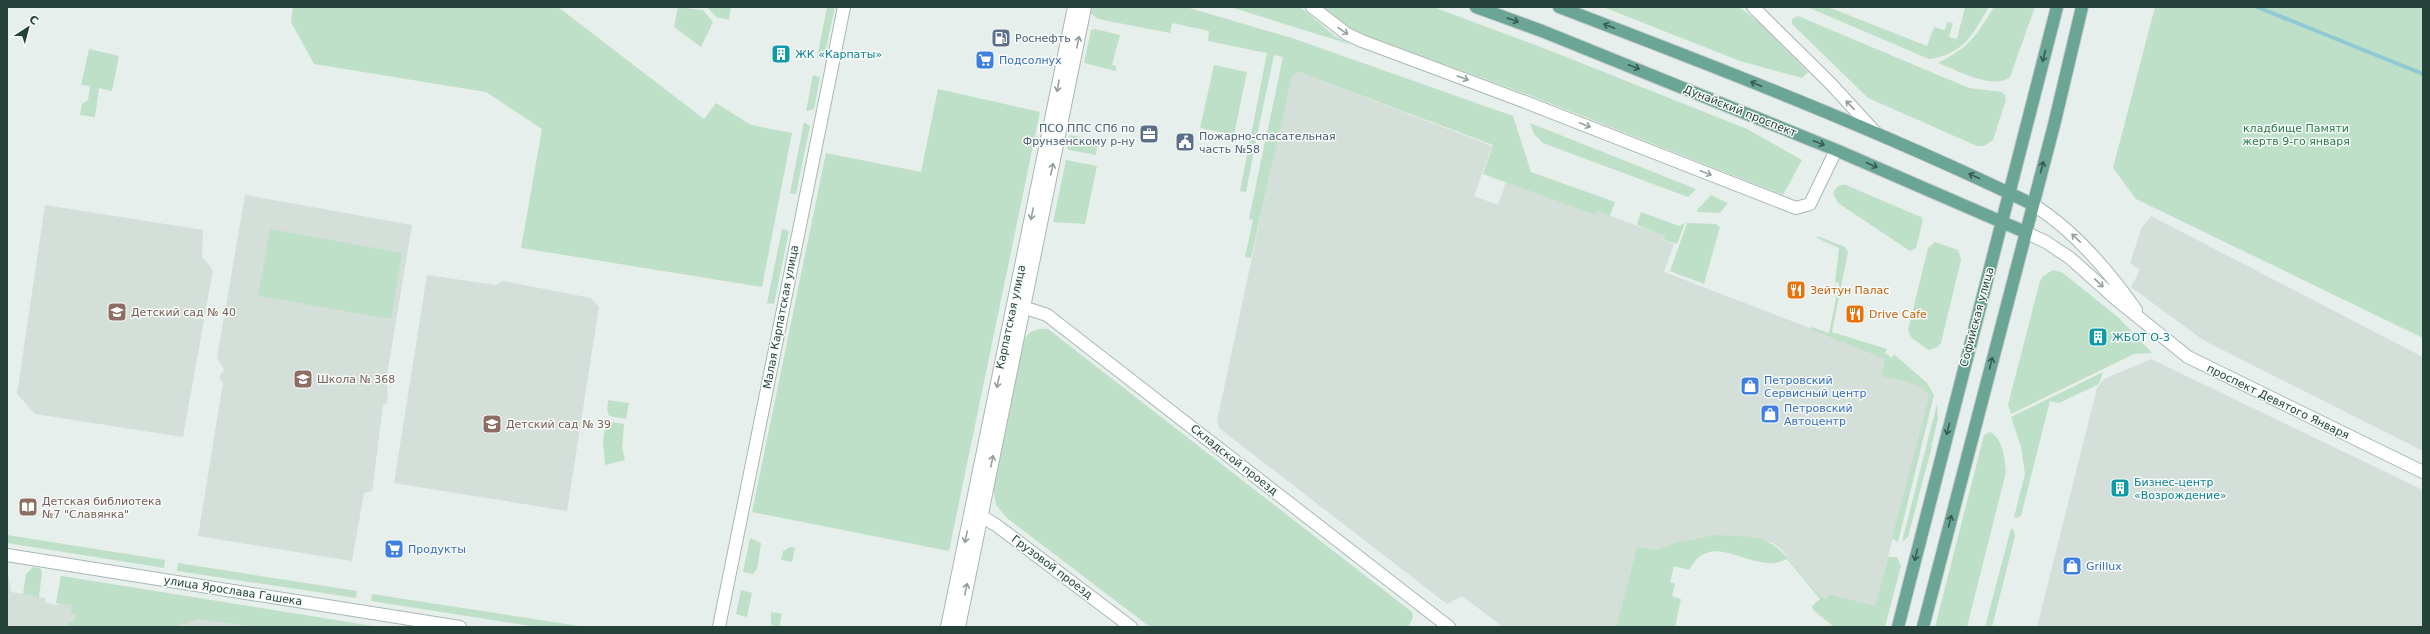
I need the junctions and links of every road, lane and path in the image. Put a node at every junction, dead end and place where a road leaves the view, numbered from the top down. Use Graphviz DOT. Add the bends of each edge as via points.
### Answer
graph roads {
  1 [pos="844,7"];
  2 [pos="1074,7"];
  3 [pos="1085,7"];
  4 [pos="1312,7"];
  5 [pos="1476,7"];
  6 [pos="1559,7"];
  7 [pos="1753,7"];
  8 [pos="2057,7"];
  9 [pos="2082,7"];
  10 [pos="1876,133"];
  11 [pos="1836,150"];
  12 [pos="2009,193"];
  13 [pos="2032,204"];
  14 [pos="2002,222"];
  15 [pos="2025,232"];
  16 [pos="1019,305"];
  17 [pos="2141,318"];
  18 [pos="2423,472"];
  19 [pos="976,515"];
  20 [pos="7,555"];
  21 [pos="460,627"];
  22 [pos="718,627"];
  23 [pos="947,627"];
  24 [pos="959,627"];
  25 [pos="1131,627"];
  26 [pos="1449,627"];
  27 [pos="1898,627"];
  28 [pos="1923,627"];
  1 -- 22 [label="street, Малая Карпатская улица"];
  2 -- 16 [label="street, Карпатская улица, one-way"];
  16 -- 3 [label="street, Карпатская улица, one-way"];
  4 -- 11 [label="street, one-way" via="1347,34 1362,41 1796,208 1810,204"];
  5 -- 11 [label="main road, Дунайский проспект, one-way" via="1542,31"];
  10 -- 6 [label="main road, one-way" via="1713,66"];
  10 -- 7 [label="street, one-way"];
  8 -- 12 [label="main road, Софийская улица, one-way"];
  13 -- 9 [label="main road, one-way"];
  12 -- 10 [label="main road, one-way"];
  11 -- 14 [label="main road, Дунайский проспект, one-way"];
  12 -- 13 [label="main road"];
  12 -- 14 [label="main road, Софийская улица"];
  13 -- 15 [label="main road"];
  17 -- 13 [label="street, проспект Девятого Января, one-way" via="2124,293 2078,240 2053,217"];
  14 -- 15 [label="main road, Дунайский проспект"];
  14 -- 27 [label="main road, Софийская улица, one-way"];
  15 -- 17 [label="street, проспект Девятого Января, one-way" via="2070,258"];
  28 -- 15 [label="main road, one-way"];
  16 -- 19 [label="street, Карпатская улица"];
  16 -- 26 [label="street, Складской проезд" via="1047,315"];
  17 -- 18 [label="street, проспект Девятого Января" via="2169,344 2198,363"];
  19 -- 23 [label="street, Карпатская улица, one-way"];
  24 -- 19 [label="street, Карпатская улица, one-way"];
  19 -- 25 [label="street, Грузовой проезд" via="996,525"];
  20 -- 21 [label="street, улица Ярослава Гашека"];
}
